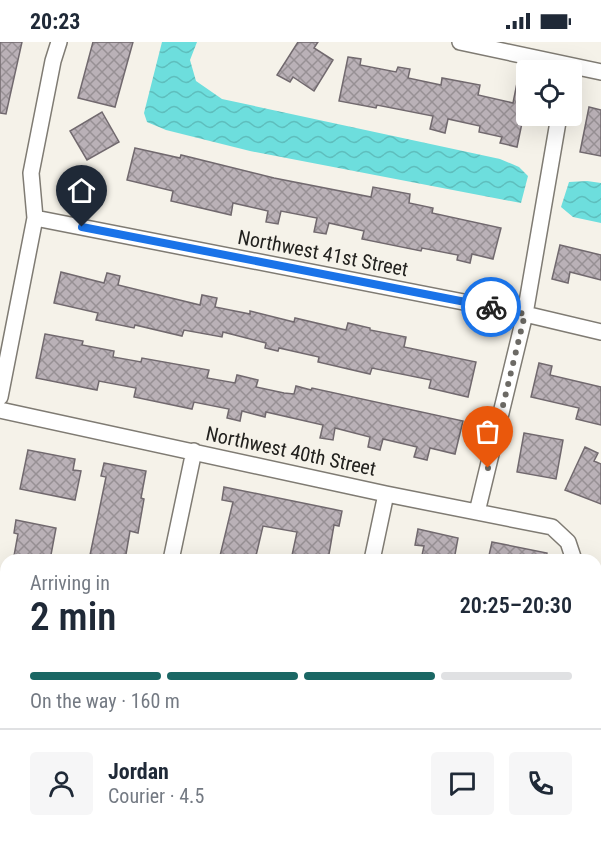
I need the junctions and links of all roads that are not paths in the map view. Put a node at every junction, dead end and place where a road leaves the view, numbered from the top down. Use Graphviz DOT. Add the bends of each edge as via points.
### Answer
graph roads {
  1 [pos="59,42"];
  2 [pos="460,42"];
  3 [pos="534,60"];
  4 [pos="582,70"];
  5 [pos="601,72"];
  6 [pos="557,126"];
  7 [pos="35,218"];
  8 [pos="525,314"];
  9 [pos="601,332"];
  10 [pos="0,398"];
  11 [pos="0,410"];
  12 [pos="194,451"];
  13 [pos="386,494"];
  14 [pos="477,512"];
  15 [pos="172,554"];
  16 [pos="373,554"];
  17 [pos="572,554"];
  1 -- 7 [label="street" via="31,172"];
  2 -- 3 [label="street"];
  4 -- 5 [label="street"];
  6 -- 8 [label="street"];
  7 -- 8 [label="street, Northwest 41st Street"];
  7 -- 10 [label="street"];
  8 -- 9 [label="street, Northwest 41st Street"];
  8 -- 14 [label="street"];
  11 -- 12 [label="street, Northwest 40th Street"];
  12 -- 13 [label="street, Northwest 40th Street"];
  12 -- 15 [label="street"];
  13 -- 14 [label="street, Northwest 40th Street"];
  13 -- 16 [label="street"];
  14 -- 17 [label="street, Northwest 40th Street" via="552,527 568,542"];
}
